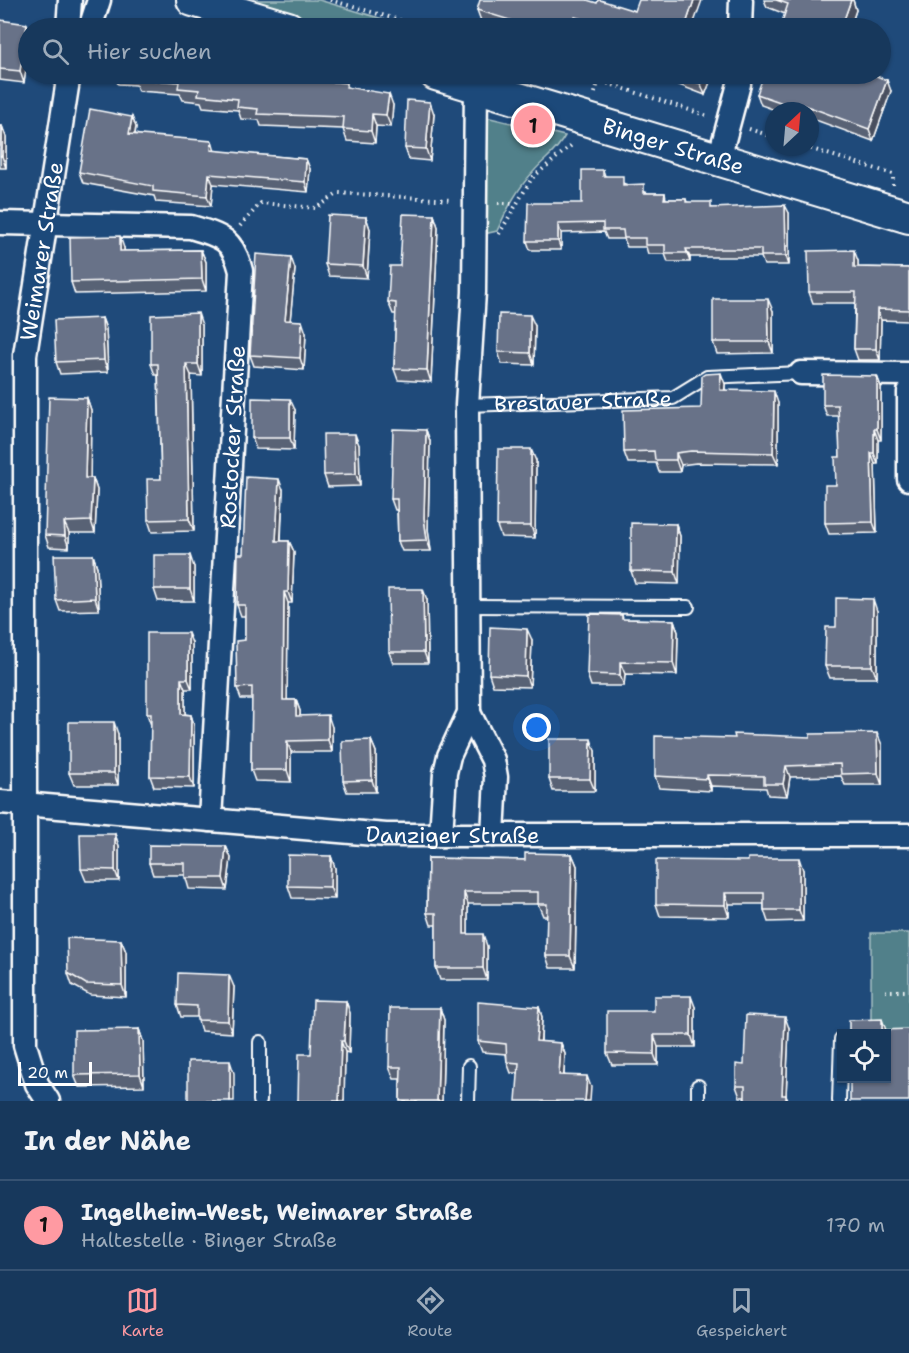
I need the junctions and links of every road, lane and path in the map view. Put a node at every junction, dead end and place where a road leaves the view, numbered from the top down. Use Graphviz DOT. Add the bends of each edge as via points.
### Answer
graph roads {
  1 [pos="69,0"];
  2 [pos="99,0"];
  3 [pos="193,0"];
  4 [pos="330,0"];
  5 [pos="741,0"];
  6 [pos="68,18"];
  7 [pos="93,18"];
  8 [pos="254,18"];
  9 [pos="392,18"];
  10 [pos="740,18"];
  11 [pos="69,84"];
  12 [pos="469,84"];
  13 [pos="609,84"];
  14 [pos="739,84"];
  15 [pos="476,86"];
  16 [pos="728,123"];
  17 [pos="765,134"];
  18 [pos="580,138"];
  19 [pos="819,151"];
  20 [pos="718,159"];
  21 [pos="476,201"];
  22 [pos="515,204"];
  23 [pos="902,215"];
  24 [pos="0,224"];
  25 [pos="46,224"];
  26 [pos="227,240"];
  27 [pos="494,243"];
  28 [pos="801,373"];
  29 [pos="909,375"];
  30 [pos="909,392"];
  31 [pos="467,405"];
  32 [pos="909,432"];
  33 [pos="909,479"];
  34 [pos="469,606"];
  35 [pos="688,608"];
  36 [pos="469,713"];
  37 [pos="0,802"];
  38 [pos="25,804"];
  39 [pos="210,820"];
  40 [pos="441,835"];
  41 [pos="493,835"];
  42 [pos="909,835"];
  43 [pos="885,991"];
  44 [pos="909,991"];
  45 [pos="261,1042"];
  46 [pos="469,1066"];
  47 [pos="840,1083"];
  48 [pos="698,1086"];
  49 [pos="48,1101"];
  50 [pos="260,1101"];
  51 [pos="468,1101"];
  52 [pos="698,1101"];
  53 [pos="839,1101"];
  1 -- 6 [label="street"];
  2 -- 7 [label="street"];
  3 -- 8 [label="main road"];
  4 -- 9 [label="path"];
  5 -- 10 [label="street"];
  11 -- 25 [label="street, Weimarer Straße"];
  12 -- 15 [label="main road, Binger Straße"];
  13 -- 16 [label="path"];
  14 -- 16 [label="street"];
  15 -- 20 [label="main road, Binger Straße"];
  15 -- 21 [label="street, Breslauer Straße"];
  16 -- 17 [label="path"];
  16 -- 20 [label="street"];
  18 -- 22 [label="path" via="532,178"];
  19 -- 23 [label="path" via="893,174"];
  20 -- 23 [label="main road, Binger Straße"];
  21 -- 22 [label="path"];
  21 -- 26 [label="path" via="339,193 316,208 261,203"];
  21 -- 31 [label="street, Breslauer Straße"];
  22 -- 27 [label="path"];
  24 -- 25 [label="street"];
  25 -- 26 [label="street" via="191,227"];
  25 -- 38 [label="street, Weimarer Straße" via="25,356"];
  26 -- 39 [label="street, Rostocker Straße" via="241,271"];
  28 -- 29 [label="street"];
  28 -- 31 [label="lane, Breslauer Straße" via="707,377 673,398"];
  30 -- 32 [label="street"];
  31 -- 34 [label="street, Breslauer Straße"];
  32 -- 33 [label="street"];
  34 -- 35 [label="lane"];
  34 -- 36 [label="street, Breslauer Straße"];
  36 -- 40 [label="street, Breslauer Straße" via="445,773"];
  36 -- 41 [label="street, Breslauer Straße" via="493,759"];
  37 -- 38 [label="street, Danziger Straße"];
  38 -- 39 [label="street, Danziger Straße"];
  38 -- 49 [label="street, Weimarer Straße" via="25,1045 37,1084"];
  39 -- 40 [label="street, Danziger Straße" via="386,835"];
  40 -- 41 [label="street, Danziger Straße"];
  41 -- 42 [label="street, Danziger Straße"];
  43 -- 44 [label="path"];
  45 -- 50 [label="lane"];
  46 -- 51 [label="lane"];
  47 -- 53 [label="lane"];
  48 -- 52 [label="lane"];
}
